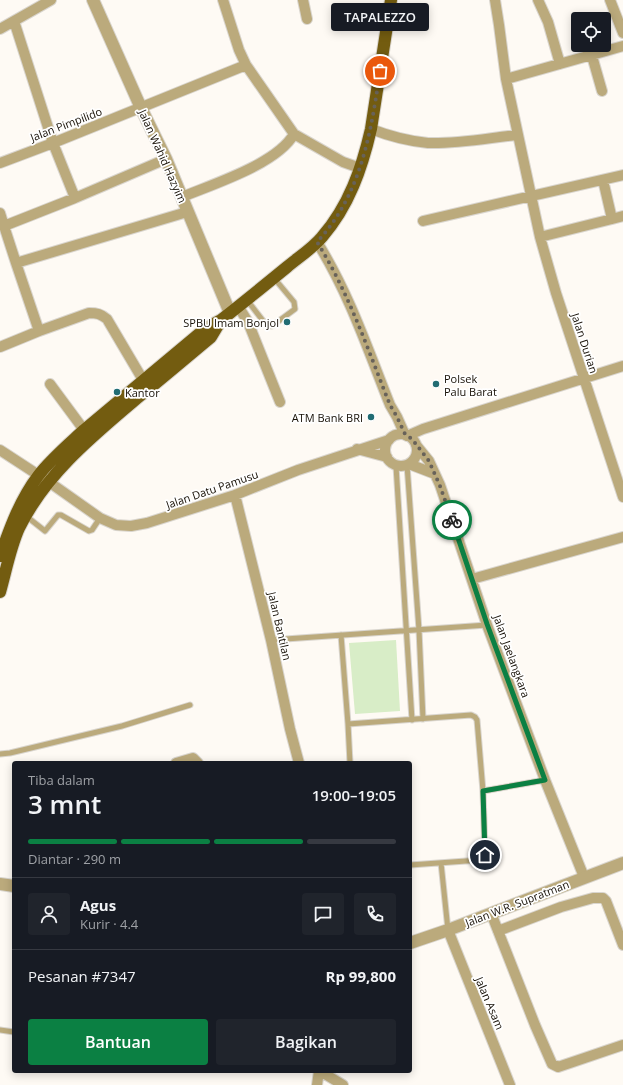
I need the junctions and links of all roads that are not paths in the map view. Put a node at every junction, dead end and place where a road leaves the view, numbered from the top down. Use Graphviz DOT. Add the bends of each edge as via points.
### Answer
graph roads {
  1 [pos="51,0"];
  2 [pos="93,0"];
  3 [pos="223,0"];
  4 [pos="303,0"];
  5 [pos="391,0"];
  6 [pos="495,0"];
  7 [pos="538,0"];
  8 [pos="610,0"];
  9 [pos="308,19"];
  10 [pos="14,21"];
  11 [pos="0,29"];
  12 [pos="623,33"];
  13 [pos="623,46"];
  14 [pos="592,56"];
  15 [pos="560,64"];
  16 [pos="246,65"];
  17 [pos="506,79"];
  18 [pos="602,91"];
  19 [pos="141,108"];
  20 [pos="371,129"];
  21 [pos="294,134"];
  22 [pos="517,135"];
  23 [pos="54,143"];
  24 [pos="166,159"];
  25 [pos="0,163"];
  26 [pos="360,168"];
  27 [pos="623,175"];
  28 [pos="602,180"];
  29 [pos="531,195"];
  30 [pos="182,197"];
  31 [pos="75,198"];
  32 [pos="187,212"];
  33 [pos="0,213"];
  34 [pos="623,216"];
  35 [pos="612,219"];
  36 [pos="423,221"];
  37 [pos="4,226"];
  38 [pos="540,237"];
  39 [pos="317,242"];
  40 [pos="16,263"];
  41 [pos="274,278"];
  42 [pos="234,310"];
  43 [pos="40,331"];
  44 [pos="0,347"];
  45 [pos="623,366"];
  46 [pos="584,379"];
  47 [pos="143,380"];
  48 [pos="50,384"];
  49 [pos="280,402"];
  50 [pos="390,405"];
  51 [pos="436,426"];
  52 [pos="84,430"];
  53 [pos="406,435"];
  54 [pos="391,438"];
  55 [pos="416,444"];
  56 [pos="1,449"];
  57 [pos="356,449"];
  58 [pos="386,458"];
  59 [pos="408,465"];
  60 [pos="396,466"];
  61 [pos="435,474"];
  62 [pos="39,475"];
  63 [pos="49,482"];
  64 [pos="236,495"];
  65 [pos="623,497"];
  66 [pos="26,516"];
  67 [pos="100,518"];
  68 [pos="5,529"];
  69 [pos="623,537"];
  70 [pos="0,556"];
  71 [pos="472,579"];
  72 [pos="0,592"];
  73 [pos="487,624"];
  74 [pos="419,630"];
  75 [pos="406,631"];
  76 [pos="341,635"];
  77 [pos="271,640"];
  78 [pos="190,705"];
  79 [pos="423,719"];
  80 [pos="412,720"];
  81 [pos="348,724"];
  82 [pos="0,754"];
  83 [pos="183,761"];
  84 [pos="196,761"];
  85 [pos="298,761"];
  86 [pos="350,761"];
  87 [pos="545,780"];
  88 [pos="483,791"];
  89 [pos="441,863"];
  90 [pos="623,863"];
  91 [pos="412,865"];
  92 [pos="584,877"];
  93 [pos="0,884"];
  94 [pos="12,886"];
  95 [pos="490,913"];
  96 [pos="448,930"];
  97 [pos="498,931"];
  98 [pos="412,941"];
  99 [pos="623,945"];
  100 [pos="0,1030"];
  101 [pos="12,1032"];
  102 [pos="623,1045"];
  103 [pos="320,1073"];
  104 [pos="323,1073"];
  105 [pos="317,1085"];
  106 [pos="343,1085"];
  107 [pos="510,1085"];
  1 -- 10 [label="street"];
  2 -- 19 [label="street, Jalan Wahid Hazyim"];
  3 -- 16 [label="street"];
  4 -- 9 [label="street"];
  5 -- 20 [label="highway"];
  6 -- 17 [label="street, Jalan Durian"];
  7 -- 15 [label="street" via="548,22"];
  8 -- 12 [label="street"];
  10 -- 11 [label="street"];
  10 -- 23 [label="street"];
  13 -- 14 [label="street"];
  14 -- 15 [label="street"];
  14 -- 18 [label="street"];
  15 -- 17 [label="street"];
  16 -- 19 [label="street, Jalan Pimpilido"];
  16 -- 21 [label="street"];
  17 -- 22 [label="street, Jalan Durian"];
  19 -- 23 [label="street, Jalan Pimpilido"];
  19 -- 24 [label="street, Jalan Wahid Hazyim"];
  20 -- 22 [label="street" via="389,136 448,143"];
  20 -- 26 [label="highway"];
  21 -- 26 [label="street" via="343,162"];
  21 -- 30 [label="street" via="280,150 244,172"];
  22 -- 29 [label="street, Jalan Durian"];
  23 -- 25 [label="street, Jalan Pimpilido"];
  23 -- 31 [label="street"];
  24 -- 30 [label="street, Jalan Wahid Hazyim"];
  24 -- 31 [label="street"];
  26 -- 39 [label="highway" via="343,208"];
  27 -- 28 [label="street"];
  28 -- 29 [label="street"];
  28 -- 35 [label="street"];
  29 -- 36 [label="street"];
  29 -- 38 [label="street, Jalan Durian"];
  30 -- 32 [label="street, Jalan Wahid Hazyim"];
  31 -- 37 [label="street"];
  32 -- 40 [label="street"];
  32 -- 42 [label="street, Jalan Wahid Hazyim"];
  33 -- 37 [label="street"];
  34 -- 35 [label="street"];
  35 -- 38 [label="street"];
  37 -- 40 [label="street"];
  38 -- 46 [label="street, Jalan Durian"];
  39 -- 41 [label="highway"];
  39 -- 50 [label="street" via="346,296"];
  40 -- 43 [label="street"];
  41 -- 42 [label="highway"];
  41 -- 42 [label="lane" via="294,302 295,309 272,326"];
  42 -- 47 [label="highway" via="206,328"];
  42 -- 49 [label="street" via="248,322"];
  42 -- 63 [label="highway" via="211,337 82,446"];
  43 -- 44 [label="street"];
  43 -- 47 [label="street" via="89,313 102,315 107,319"];
  45 -- 46 [label="street"];
  46 -- 51 [label="street"];
  46 -- 65 [label="street, Jalan Durian"];
  47 -- 52 [label="highway"];
  48 -- 52 [label="street"];
  50 -- 53 [label="street"];
  50 -- 54 [label="street"];
  51 -- 53 [label="street"];
  51 -- 55 [label="street"];
  52 -- 62 [label="highway"];
  53 -- 54 [label="street"];
  53 -- 55 [label="street"];
  54 -- 57 [label="street, Jalan Datu Pamusu"];
  54 -- 58 [label="street" via="386,445"];
  55 -- 59 [label="street" via="417,452"];
  55 -- 61 [label="street, Jalan Jaelangkara"];
  56 -- 62 [label="street, Jalan Datu Pamusu"];
  57 -- 58 [label="street"];
  57 -- 64 [label="street, Jalan Datu Pamusu"];
  58 -- 60 [label="street"];
  59 -- 60 [label="street"];
  59 -- 61 [label="street"];
  59 -- 74 [label="lane"];
  60 -- 75 [label="lane"];
  61 -- 71 [label="street, Jalan Jaelangkara"];
  62 -- 63 [label="street, Jalan Datu Pamusu"];
  62 -- 68 [label="highway"];
  63 -- 66 [label="highway"];
  63 -- 67 [label="street, Jalan Datu Pamusu"];
  64 -- 67 [label="street, Jalan Datu Pamusu" via="131,526 116,525"];
  64 -- 77 [label="street, Jalan Bantilan"];
  66 -- 67 [label="lane" via="45,531 58,515 89,531"];
  66 -- 72 [label="highway" via="10,553"];
  68 -- 70 [label="highway"];
  69 -- 71 [label="street"];
  71 -- 73 [label="street, Jalan Jaelangkara"];
  73 -- 74 [label="lane"];
  73 -- 87 [label="street, Jalan Jaelangkara"];
  74 -- 75 [label="lane"];
  74 -- 79 [label="lane"];
  75 -- 76 [label="lane"];
  75 -- 80 [label="lane"];
  76 -- 77 [label="lane"];
  76 -- 81 [label="lane"];
  77 -- 85 [label="street, Jalan Bantilan"];
  78 -- 82 [label="lane" via="114,728"];
  79 -- 80 [label="lane"];
  79 -- 88 [label="lane" via="471,715 475,717"];
  80 -- 81 [label="lane"];
  81 -- 86 [label="lane"];
  83 -- 84 [label="street" via="193,758"];
  87 -- 88 [label="lane"];
  87 -- 92 [label="street, Jalan Jaelangkara"];
  88 -- 89 [label="lane" via="484,859"];
  89 -- 91 [label="lane"];
  89 -- 96 [label="lane"];
  90 -- 92 [label="street, Jalan W.R. Supratman"];
  92 -- 95 [label="street, Jalan W.R. Supratman"];
  93 -- 94 [label="street"];
  95 -- 96 [label="street, Jalan W.R. Supratman"];
  95 -- 97 [label="street"];
  96 -- 98 [label="street, Jalan W.R. Supratman"];
  96 -- 107 [label="street, Jalan Asam"];
  97 -- 99 [label="street" via="561,907 593,898 603,898"];
  97 -- 102 [label="street" via="552,1064 558,1067"];
  100 -- 101 [label="lane"];
  103 -- 105 [label="street"];
  104 -- 106 [label="street"];
}
